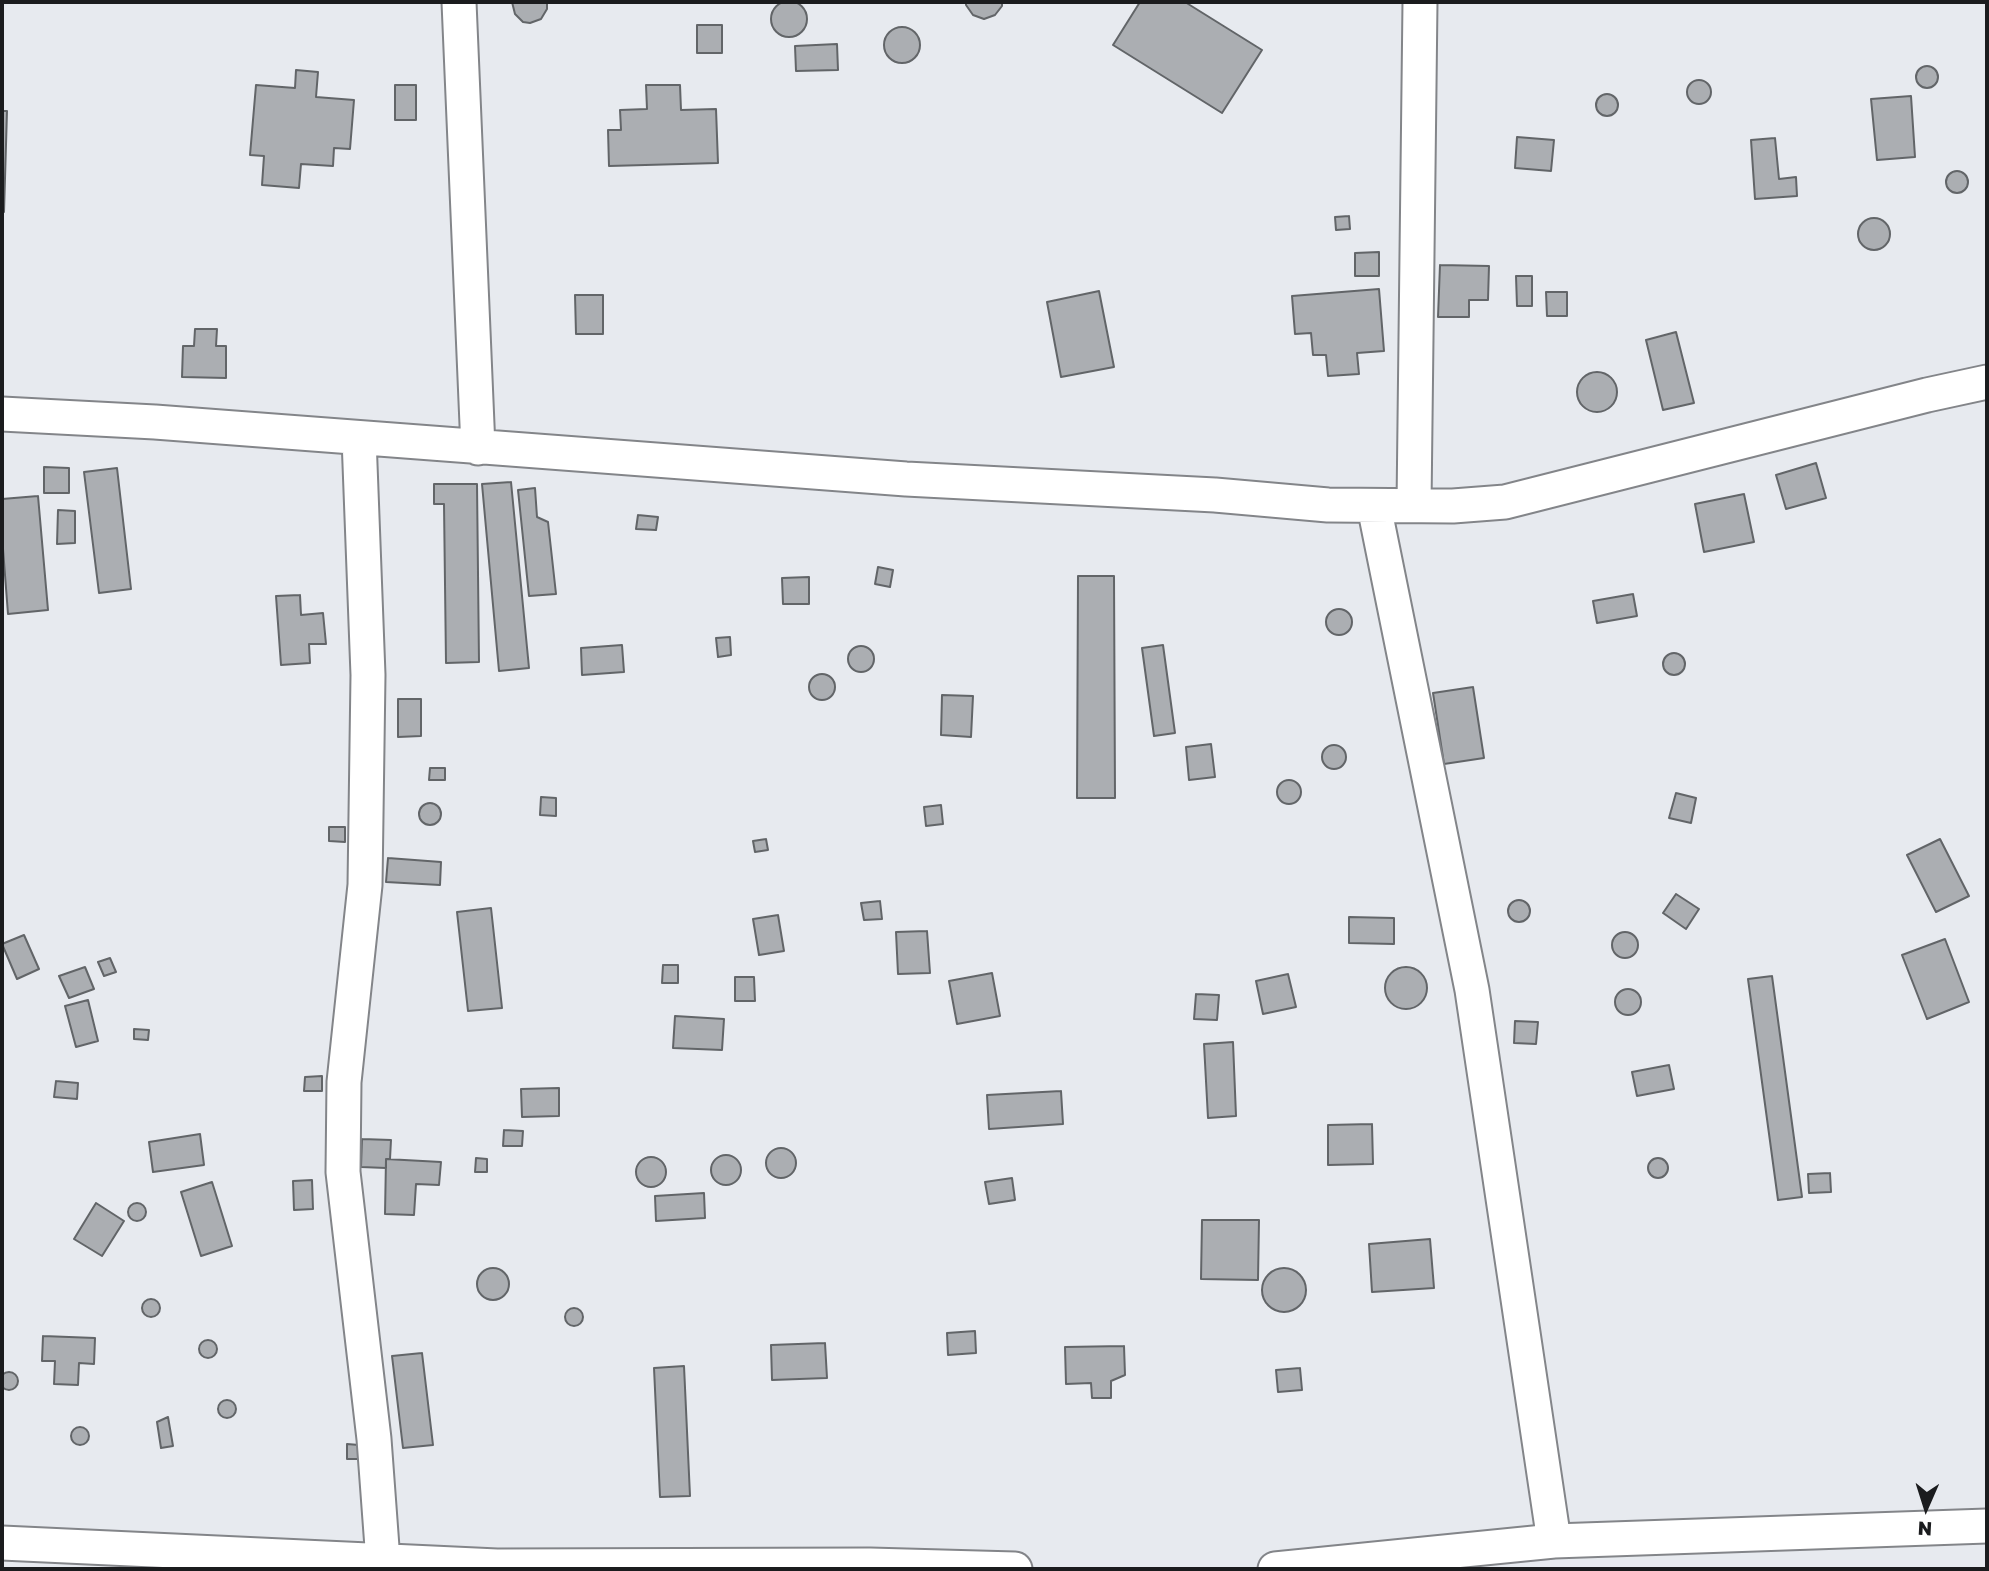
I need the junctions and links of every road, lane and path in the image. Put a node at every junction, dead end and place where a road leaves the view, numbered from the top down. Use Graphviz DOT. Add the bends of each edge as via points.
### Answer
graph roads {
  1 [pos="459,2"];
  2 [pos="1420,2"];
  3 [pos="1987,382"];
  4 [pos="2,414"];
  5 [pos="359,438"];
  6 [pos="478,448"];
  7 [pos="1414,505"];
  8 [pos="1374,506"];
  9 [pos="1987,1526"];
  10 [pos="1555,1541"];
  11 [pos="2,1543"];
  12 [pos="383,1561"];
  13 [pos="1015,1569"];
  14 [pos="1275,1569"];
  1 -- 6 [label="street"];
  2 -- 7 [label="street"];
  3 -- 7 [label="street" via="1505,502"];
  4 -- 5 [label="street"];
  5 -- 6 [label="street"];
  5 -- 12 [label="street" via="368,674 365,885 344,1082 343,1171"];
  6 -- 8 [label="street"];
  7 -- 8 [label="street"];
  8 -- 10 [label="street" via="1472,990"];
  9 -- 10 [label="street"];
  10 -- 14 [label="street"];
  11 -- 12 [label="street"];
  12 -- 13 [label="street" via="497,1566 870,1564"];
}
